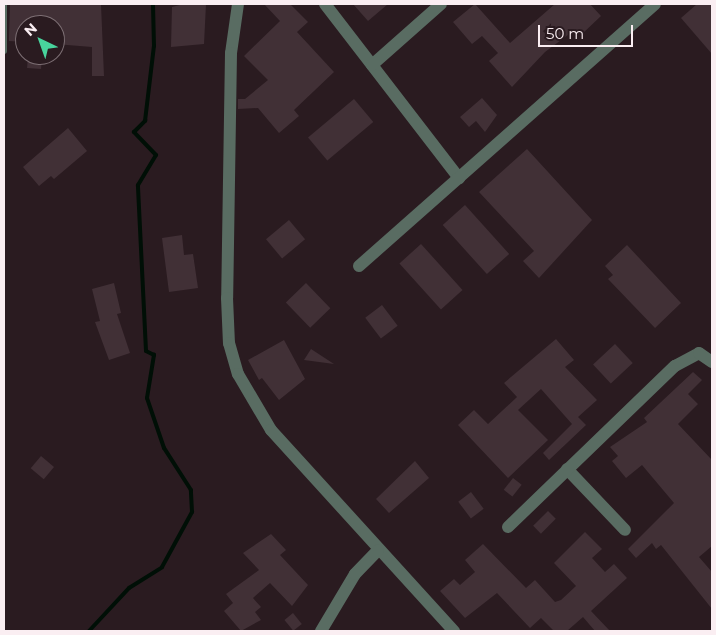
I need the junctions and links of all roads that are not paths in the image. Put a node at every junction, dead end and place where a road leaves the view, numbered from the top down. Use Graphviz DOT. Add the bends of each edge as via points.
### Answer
graph roads {
  1 [pos="238,4"];
  2 [pos="325,4"];
  3 [pos="441,4"];
  4 [pos="656,4"];
  5 [pos="4,5"];
  6 [pos="4,51"];
  7 [pos="372,65"];
  8 [pos="459,178"];
  9 [pos="359,266"];
  10 [pos="712,362"];
  11 [pos="567,470"];
  12 [pos="508,527"];
  13 [pos="625,530"];
  14 [pos="378,550"];
  15 [pos="321,631"];
  16 [pos="454,631"];
  1 -- 14 [label="street" via="231,53 229,343 238,374 271,430"];
  2 -- 7 [label="street"];
  3 -- 7 [label="street"];
  4 -- 8 [label="street"];
  5 -- 6 [label="lane"];
  7 -- 8 [label="street"];
  8 -- 9 [label="street"];
  10 -- 11 [label="street" via="699,353 675,366"];
  11 -- 12 [label="street"];
  11 -- 13 [label="street"];
  14 -- 15 [label="street" via="355,574"];
  14 -- 16 [label="street"];
}
